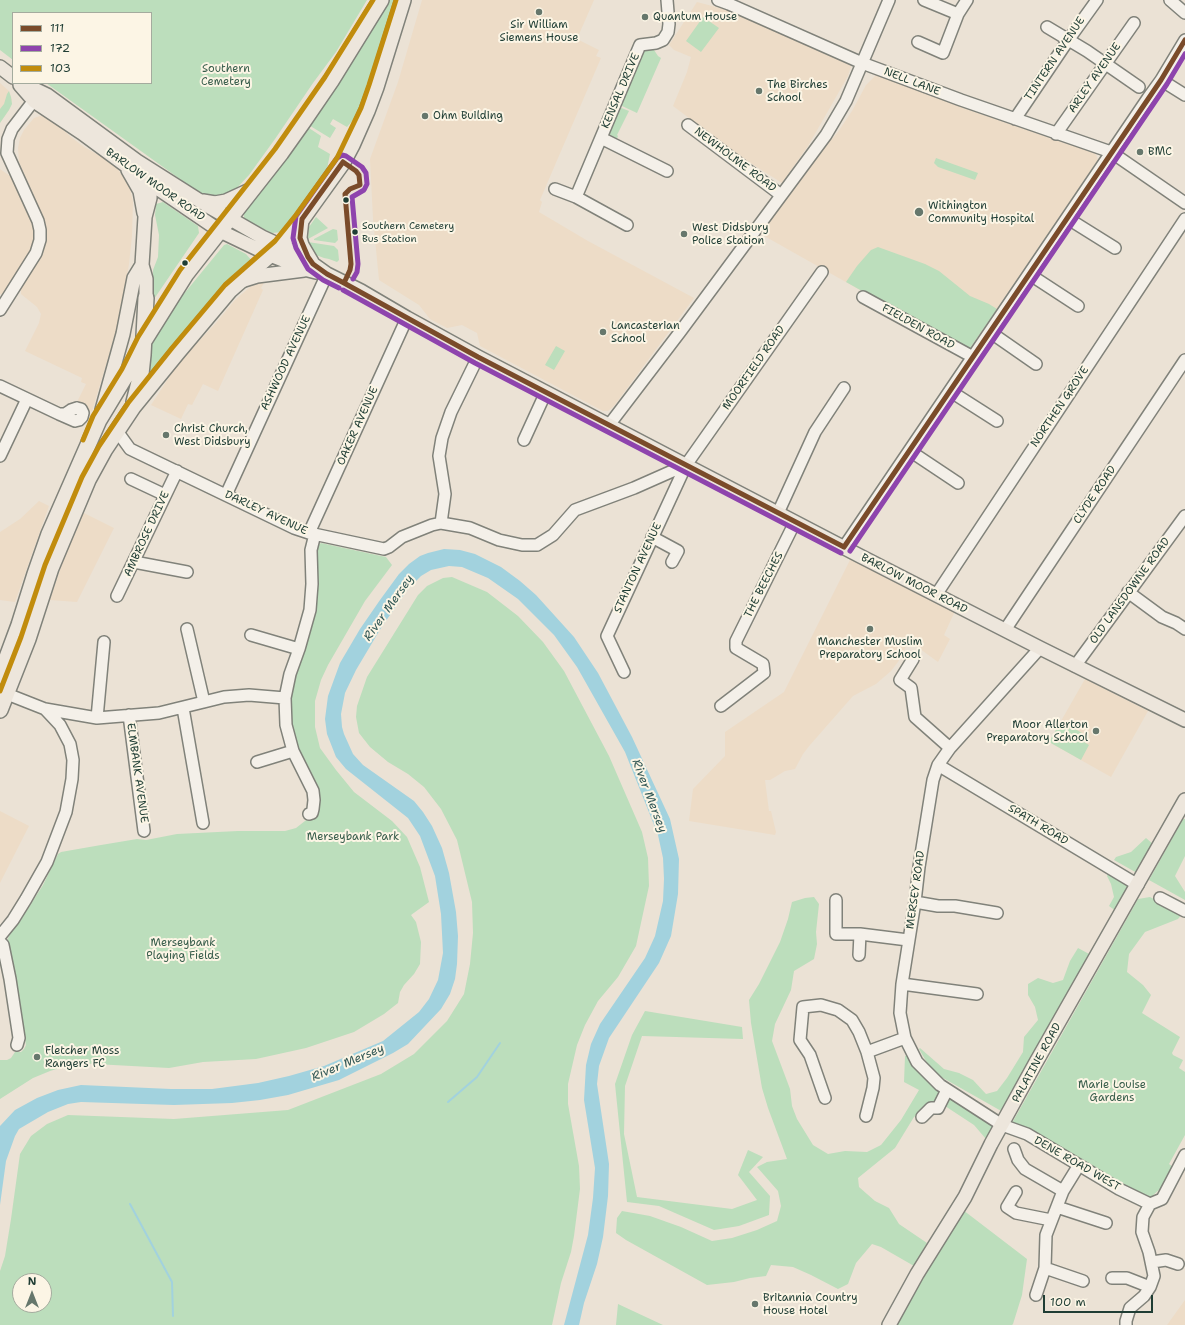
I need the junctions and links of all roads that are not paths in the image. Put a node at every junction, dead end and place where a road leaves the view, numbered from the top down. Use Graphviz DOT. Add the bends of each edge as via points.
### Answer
graph roads {
  1 [pos="381,0"];
  2 [pos="402,0"];
  3 [pos="667,0"];
  4 [pos="718,0"];
  5 [pos="888,0"];
  6 [pos="924,0"];
  7 [pos="967,0"];
  8 [pos="1097,0"];
  9 [pos="1170,0"];
  10 [pos="1185,13"];
  11 [pos="958,14"];
  12 [pos="1134,23"];
  13 [pos="1047,27"];
  14 [pos="1069,39"];
  15 [pos="1185,40"];
  16 [pos="918,42"];
  17 [pos="862,63"];
  18 [pos="1105,63"];
  19 [pos="0,67"];
  20 [pos="12,76"];
  21 [pos="1161,80"];
  22 [pos="20,84"];
  23 [pos="23,84"];
  24 [pos="1139,87"];
  25 [pos="1185,95"];
  26 [pos="38,96"];
  27 [pos="1015,119"];
  28 [pos="688,125"];
  29 [pos="1056,134"];
  30 [pos="601,138"];
  31 [pos="1111,152"];
  32 [pos="4,155"];
  33 [pos="126,166"];
  34 [pos="150,169"];
  35 [pos="667,171"];
  36 [pos="151,184"];
  37 [pos="252,189"];
  38 [pos="555,189"];
  39 [pos="781,195"];
  40 [pos="576,197"];
  41 [pos="194,198"];
  42 [pos="1185,203"];
  43 [pos="145,217"];
  44 [pos="1067,218"];
  45 [pos="302,219"];
  46 [pos="1185,219"];
  47 [pos="225,225"];
  48 [pos="627,225"];
  49 [pos="1115,248"];
  50 [pos="275,250"];
  51 [pos="142,266"];
  52 [pos="311,267"];
  53 [pos="822,272"];
  54 [pos="327,274"];
  55 [pos="1029,274"];
  56 [pos="241,280"];
  57 [pos="863,297"];
  58 [pos="146,298"];
  59 [pos="1078,306"];
  60 [pos="1,307"];
  61 [pos="407,318"];
  62 [pos="990,332"];
  63 [pos="144,341"];
  64 [pos="478,357"];
  65 [pos="973,357"];
  66 [pos="1185,360"];
  67 [pos="1036,364"];
  68 [pos="0,386"];
  69 [pos="844,388"];
  70 [pos="950,391"];
  71 [pos="546,392"];
  72 [pos="27,399"];
  73 [pos="133,407"];
  74 [pos="60,414"];
  75 [pos="99,420"];
  76 [pos="997,421"];
  77 [pos="609,425"];
  78 [pos="117,431"];
  79 [pos="524,440"];
  80 [pos="910,451"];
  81 [pos="0,456"];
  82 [pos="686,465"];
  83 [pos="177,471"];
  84 [pos="131,479"];
  85 [pos="958,483"];
  86 [pos="226,494"];
  87 [pos="165,496"];
  88 [pos="778,513"];
  89 [pos="1185,516"];
  90 [pos="795,522"];
  91 [pos="441,524"];
  92 [pos="312,534"];
  93 [pos="652,537"];
  94 [pos="844,547"];
  95 [pos="134,562"];
  96 [pos="672,562"];
  97 [pos="187,572"];
  98 [pos="1128,592"];
  99 [pos="936,594"];
  100 [pos="117,596"];
  101 [pos="187,629"];
  102 [pos="1185,629"];
  103 [pos="1005,630"];
  104 [pos="251,635"];
  105 [pos="104,642"];
  106 [pos="1040,648"];
  107 [pos="299,649"];
  108 [pos="913,659"];
  109 [pos="1075,666"];
  110 [pos="624,672"];
  111 [pos="0,676"];
  112 [pos="7,694"];
  113 [pos="285,698"];
  114 [pos="204,702"];
  115 [pos="721,706"];
  116 [pos="183,708"];
  117 [pos="45,709"];
  118 [pos="0,710"];
  119 [pos="129,715"];
  120 [pos="97,718"];
  121 [pos="1185,720"];
  122 [pos="950,748"];
  123 [pos="293,751"];
  124 [pos="257,762"];
  125 [pos="938,765"];
  126 [pos="1185,800"];
  127 [pos="309,814"];
  128 [pos="203,823"];
  129 [pos="144,831"];
  130 [pos="1138,885"];
  131 [pos="1160,898"];
  132 [pos="836,900"];
  133 [pos="915,902"];
  134 [pos="1185,911"];
  135 [pos="997,913"];
  136 [pos="860,934"];
  137 [pos="0,936"];
  138 [pos="908,940"];
  139 [pos="0,942"];
  140 [pos="859,955"];
  141 [pos="902,984"];
  142 [pos="976,994"];
  143 [pos="905,1038"];
  144 [pos="17,1045"];
  145 [pos="867,1052"];
  146 [pos="947,1090"];
  147 [pos="825,1098"];
  148 [pos="866,1116"];
  149 [pos="922,1117"];
  150 [pos="1002,1125"];
  151 [pos="1014,1149"];
  152 [pos="1185,1155"];
  153 [pos="1080,1165"];
  154 [pos="1181,1174"];
  155 [pos="1064,1191"];
  156 [pos="1016,1192"];
  157 [pos="1150,1204"];
  158 [pos="1057,1207"];
  159 [pos="1051,1220"];
  160 [pos="1106,1223"];
  161 [pos="1152,1262"];
  162 [pos="1178,1264"];
  163 [pos="1045,1268"];
  164 [pos="1112,1278"];
  165 [pos="1083,1281"];
  166 [pos="1150,1287"];
  167 [pos="1036,1295"];
  168 [pos="889,1325"];
  169 [pos="1126,1325"];
  1 -- 37 [label="highway" via="312,111"];
  2 -- 45 [label="highway" via="376,87 352,145 343,162"];
  3 -- 30 [label="street, KENSAL DRIVE" via="668,32 663,40 640,45"];
  4 -- 17 [label="street, NELL LANE"];
  5 -- 17 [label="street"];
  6 -- 11 [label="street"];
  7 -- 11 [label="street"];
  8 -- 14 [label="street, TINTERN AVENUE"];
  9 -- 10 [label="street"];
  11 -- 16 [label="street" via="943,53"];
  12 -- 18 [label="street, ARLEY AVENUE"];
  13 -- 14 [label="street"];
  14 -- 18 [label="street"];
  14 -- 27 [label="street, TINTERN AVENUE"];
  15 -- 21 [label="street"];
  17 -- 27 [label="street, NELL LANE"];
  17 -- 39 [label="street" via="846,101 826,134"];
  18 -- 24 [label="street"];
  18 -- 29 [label="street, ARLEY AVENUE"];
  19 -- 20 [label="main road"];
  21 -- 25 [label="street"];
  21 -- 31 [label="street"];
  22 -- 26 [label="main road, BARLOW MOOR ROAD"];
  23 -- 26 [label="main road, BARLOW MOOR ROAD"];
  26 -- 32 [label="street" via="12,129"];
  26 -- 33 [label="main road, BARLOW MOOR ROAD"];
  26 -- 34 [label="main road, BARLOW MOOR ROAD"];
  27 -- 29 [label="street, NELL LANE"];
  28 -- 39 [label="street, NEWHOLME ROAD"];
  29 -- 31 [label="street, NELL LANE"];
  30 -- 35 [label="street"];
  30 -- 40 [label="street, KENSAL DRIVE"];
  31 -- 42 [label="street"];
  31 -- 44 [label="street"];
  32 -- 60 [label="street" via="38,221 40,240 36,253"];
  33 -- 36 [label="main road, BARLOW MOOR ROAD"];
  33 -- 43 [label="main road" via="140,191"];
  34 -- 36 [label="main road"];
  34 -- 41 [label="main road, BARLOW MOOR ROAD"];
  36 -- 43 [label="main road"];
  36 -- 47 [label="main road, BARLOW MOOR ROAD"];
  37 -- 41 [label="main road" via="221,202 204,202"];
  37 -- 47 [label="highway"];
  38 -- 40 [label="street"];
  39 -- 77 [label="street"];
  40 -- 48 [label="street"];
  41 -- 47 [label="main road, BARLOW MOOR ROAD"];
  43 -- 51 [label="main road"];
  44 -- 49 [label="street"];
  44 -- 55 [label="street"];
  45 -- 50 [label="highway"];
  45 -- 52 [label="main road" via="300,238"];
  46 -- 99 [label="street, NORTHEN GROVE"];
  47 -- 50 [label="main road, BARLOW MOOR ROAD"];
  47 -- 63 [label="highway" via="186,274"];
  50 -- 52 [label="main road, BARLOW MOOR ROAD"];
  50 -- 56 [label="highway"];
  51 -- 58 [label="main road" via="146,279"];
  51 -- 75 [label="main road" via="134,278 123,334"];
  52 -- 54 [label="main road, BARLOW MOOR ROAD"];
  52 -- 56 [label="main road"];
  53 -- 82 [label="street, MOORFIELD ROAD"];
  54 -- 61 [label="main road, BARLOW MOOR ROAD"];
  54 -- 86 [label="street, ASHWOOD AVENUE"];
  55 -- 59 [label="street"];
  55 -- 62 [label="street"];
  56 -- 73 [label="highway"];
  57 -- 65 [label="street, FIELDEN ROAD"];
  58 -- 63 [label="highway"];
  61 -- 64 [label="main road, BARLOW MOOR ROAD"];
  61 -- 92 [label="street, OAKER AVENUE"];
  62 -- 65 [label="street"];
  62 -- 67 [label="street"];
  63 -- 73 [label="highway" via="141,374"];
  63 -- 75 [label="highway"];
  64 -- 71 [label="main road, BARLOW MOOR ROAD"];
  64 -- 91 [label="street" via="451,412 442,438 439,456 444,494"];
  65 -- 70 [label="street"];
  66 -- 103 [label="street, CLYDE ROAD"];
  68 -- 72 [label="street"];
  69 -- 88 [label="street" via="815,432"];
  70 -- 76 [label="street"];
  70 -- 80 [label="street"];
  71 -- 77 [label="main road, BARLOW MOOR ROAD"];
  71 -- 79 [label="street"];
  72 -- 74 [label="street"];
  72 -- 81 [label="street"];
  73 -- 78 [label="highway"];
  75 -- 111 [label="highway" via="49,534"];
  77 -- 82 [label="main road, BARLOW MOOR ROAD"];
  78 -- 83 [label="street, DARLEY AVENUE" via="130,449"];
  78 -- 112 [label="highway" via="88,480 61,543"];
  80 -- 85 [label="street"];
  80 -- 94 [label="street"];
  82 -- 88 [label="main road, BARLOW MOOR ROAD"];
  82 -- 91 [label="street, DARLEY AVENUE" via="575,510 553,535 538,545 522,545 499,540 470,528"];
  82 -- 93 [label="street, STANTON AVENUE"];
  83 -- 86 [label="street, DARLEY AVENUE"];
  83 -- 87 [label="street, AMBROSE DRIVE"];
  84 -- 87 [label="street"];
  86 -- 92 [label="street, DARLEY AVENUE" via="294,528"];
  87 -- 95 [label="street, AMBROSE DRIVE"];
  88 -- 90 [label="main road, BARLOW MOOR ROAD"];
  89 -- 98 [label="street, OLD LANSDOWNE ROAD"];
  90 -- 94 [label="main road, BARLOW MOOR ROAD"];
  90 -- 115 [label="street, THE BEECHES" via="736,642 736,648 763,664 764,673"];
  91 -- 92 [label="street, DARLEY AVENUE" via="402,537 384,549"];
  92 -- 107 [label="street, OAKER AVENUE" via="310,610"];
  93 -- 96 [label="street" via="678,551"];
  93 -- 110 [label="street, STANTON AVENUE" via="607,636"];
  94 -- 99 [label="main road, BARLOW MOOR ROAD"];
  95 -- 97 [label="street"];
  95 -- 100 [label="street, AMBROSE DRIVE"];
  98 -- 102 [label="street" via="1162,617"];
  98 -- 109 [label="street, OLD LANSDOWNE ROAD"];
  99 -- 103 [label="main road, BARLOW MOOR ROAD"];
  101 -- 114 [label="street"];
  103 -- 106 [label="main road, BARLOW MOOR ROAD"];
  104 -- 107 [label="street"];
  105 -- 120 [label="street"];
  106 -- 109 [label="main road, BARLOW MOOR ROAD"];
  106 -- 122 [label="street, MERSEY ROAD"];
  107 -- 113 [label="street, OAKER AVENUE"];
  108 -- 122 [label="street" via="900,680 911,688 915,717"];
  109 -- 121 [label="main road, BARLOW MOOR ROAD"];
  112 -- 117 [label="street"];
  112 -- 118 [label="highway"];
  113 -- 114 [label="street" via="249,695"];
  113 -- 123 [label="street, OAKER AVENUE" via="286,724"];
  114 -- 116 [label="street"];
  116 -- 119 [label="street"];
  116 -- 128 [label="street"];
  117 -- 120 [label="street"];
  117 -- 137 [label="street" via="60,724 70,744 73,760 72,779 66,812 37,881"];
  119 -- 120 [label="street"];
  119 -- 129 [label="street, ELMBANK AVENUE"];
  122 -- 125 [label="street, MERSEY ROAD"];
  123 -- 124 [label="street"];
  123 -- 127 [label="street, OAKER AVENUE" via="313,791 313,811"];
  125 -- 130 [label="street, SPATH ROAD"];
  125 -- 133 [label="street, MERSEY ROAD" via="932,780"];
  126 -- 130 [label="main road, PALATINE ROAD"];
  130 -- 150 [label="main road, PALATINE ROAD"];
  131 -- 134 [label="street"];
  132 -- 136 [label="street" via="836,934"];
  133 -- 135 [label="street"];
  133 -- 138 [label="street, MERSEY ROAD"];
  136 -- 138 [label="street"];
  136 -- 140 [label="street"];
  138 -- 141 [label="street, MERSEY ROAD"];
  139 -- 144 [label="street" via="3,945 10,979 19,1038"];
  141 -- 142 [label="street"];
  141 -- 143 [label="street, MERSEY ROAD" via="900,1013"];
  143 -- 145 [label="street"];
  143 -- 146 [label="street, MERSEY ROAD" via="917,1062"];
  145 -- 147 [label="street" via="852,1020 838,1010 821,1005 803,1007 800,1040 810,1055"];
  145 -- 148 [label="street" via="874,1078"];
  146 -- 149 [label="street" via="938,1108 931,1108"];
  146 -- 150 [label="street, MERSEY ROAD"];
  150 -- 153 [label="street, DENE ROAD WEST" via="1027,1134"];
  150 -- 168 [label="main road, PALATINE ROAD" via="965,1197"];
  151 -- 155 [label="street" via="1025,1169"];
  152 -- 154 [label="street"];
  153 -- 155 [label="street"];
  153 -- 157 [label="street, DENE ROAD WEST"];
  154 -- 157 [label="street" via="1162,1199"];
  155 -- 158 [label="street"];
  156 -- 159 [label="street" via="1007,1207 1016,1212"];
  157 -- 161 [label="street" via="1143,1217 1142,1232"];
  158 -- 159 [label="street"];
  158 -- 160 [label="street"];
  159 -- 163 [label="street" via="1046,1235"];
  161 -- 162 [label="street" via="1166,1260"];
  161 -- 166 [label="street" via="1154,1276"];
  163 -- 165 [label="street"];
  163 -- 167 [label="street"];
  164 -- 166 [label="street" via="1127,1278"];
  166 -- 169 [label="street" via="1130,1308"];
}
